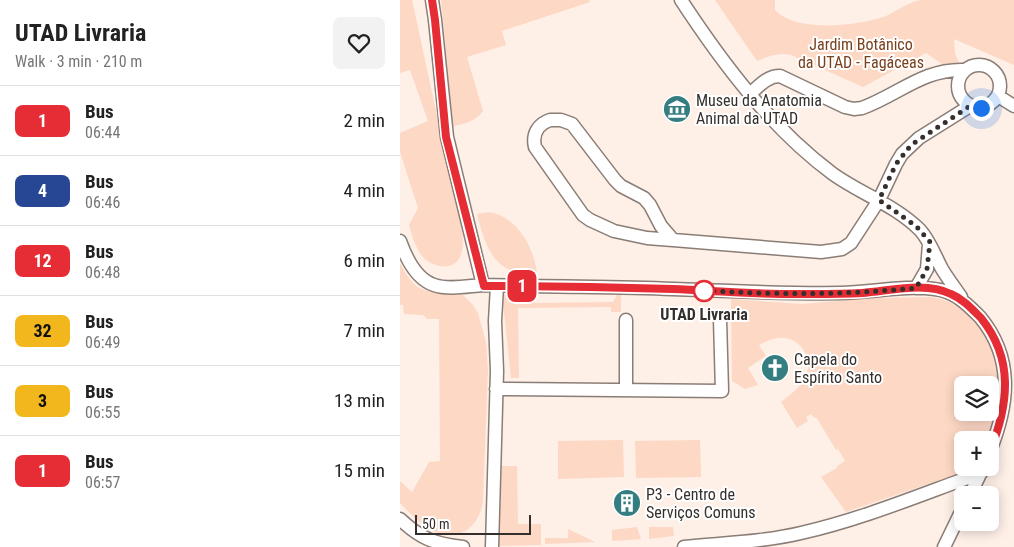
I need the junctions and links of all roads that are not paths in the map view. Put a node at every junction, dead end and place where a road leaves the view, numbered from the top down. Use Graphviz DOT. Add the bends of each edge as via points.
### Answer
graph roads {
  1 [pos="432,0"];
  2 [pos="681,0"];
  3 [pos="965,70"];
  4 [pos="750,94"];
  5 [pos="998,96"];
  6 [pos="970,106"];
  7 [pos="1014,106"];
  8 [pos="879,200"];
  9 [pos="673,240"];
  10 [pos="400,241"];
  11 [pos="930,242"];
  12 [pos="490,286"];
  13 [pos="916,288"];
  14 [pos="966,304"];
  15 [pos="626,320"];
  16 [pos="720,320"];
  17 [pos="496,389"];
  18 [pos="626,390"];
  19 [pos="998,431"];
  20 [pos="966,476"];
  21 [pos="400,519"];
  22 [pos="954,526"];
  23 [pos="463,547"];
  24 [pos="492,547"];
  25 [pos="684,547"];
  26 [pos="944,547"];
  1 -- 12 [label="street" via="446,137"];
  2 -- 4 [label="street"];
  3 -- 4 [label="street" via="930,74 862,108 845,106 780,76 765,80"];
  3 -- 5 [label="street" via="978,65 992,69 1000,81"];
  3 -- 6 [label="street" via="960,75 957,88 963,101"];
  4 -- 8 [label="street" via="819,163"];
  5 -- 6 [label="street" via="988,106"];
  5 -- 7 [label="street"];
  6 -- 8 [label="street" via="911,145 896,164"];
  8 -- 9 [label="street" via="851,244 836,251 813,252"];
  8 -- 11 [label="street" via="916,226"];
  9 -- 9 [label="street" via="644,198 615,180 572,124 556,119 540,125 534,141 537,153 583,215 614,231"];
  10 -- 12 [label="street" via="413,268 436,286"];
  11 -- 13 [label="street" via="927,269"];
  11 -- 14 [label="street" via="944,272"];
  12 -- 13 [label="street" via="808,294"];
  12 -- 17 [label="street"];
  13 -- 14 [label="street" via="941,290"];
  14 -- 19 [label="street" via="995,336 1006,367 1007,402"];
  15 -- 18 [label="street"];
  16 -- 18 [label="street" via="722,391"];
  17 -- 18 [label="street"];
  17 -- 24 [label="street"];
  20 -- 25 [label="street" via="849,520 799,533"];
  21 -- 23 [label="street" via="433,542"];
  22 -- 26 [label="street"];
}
